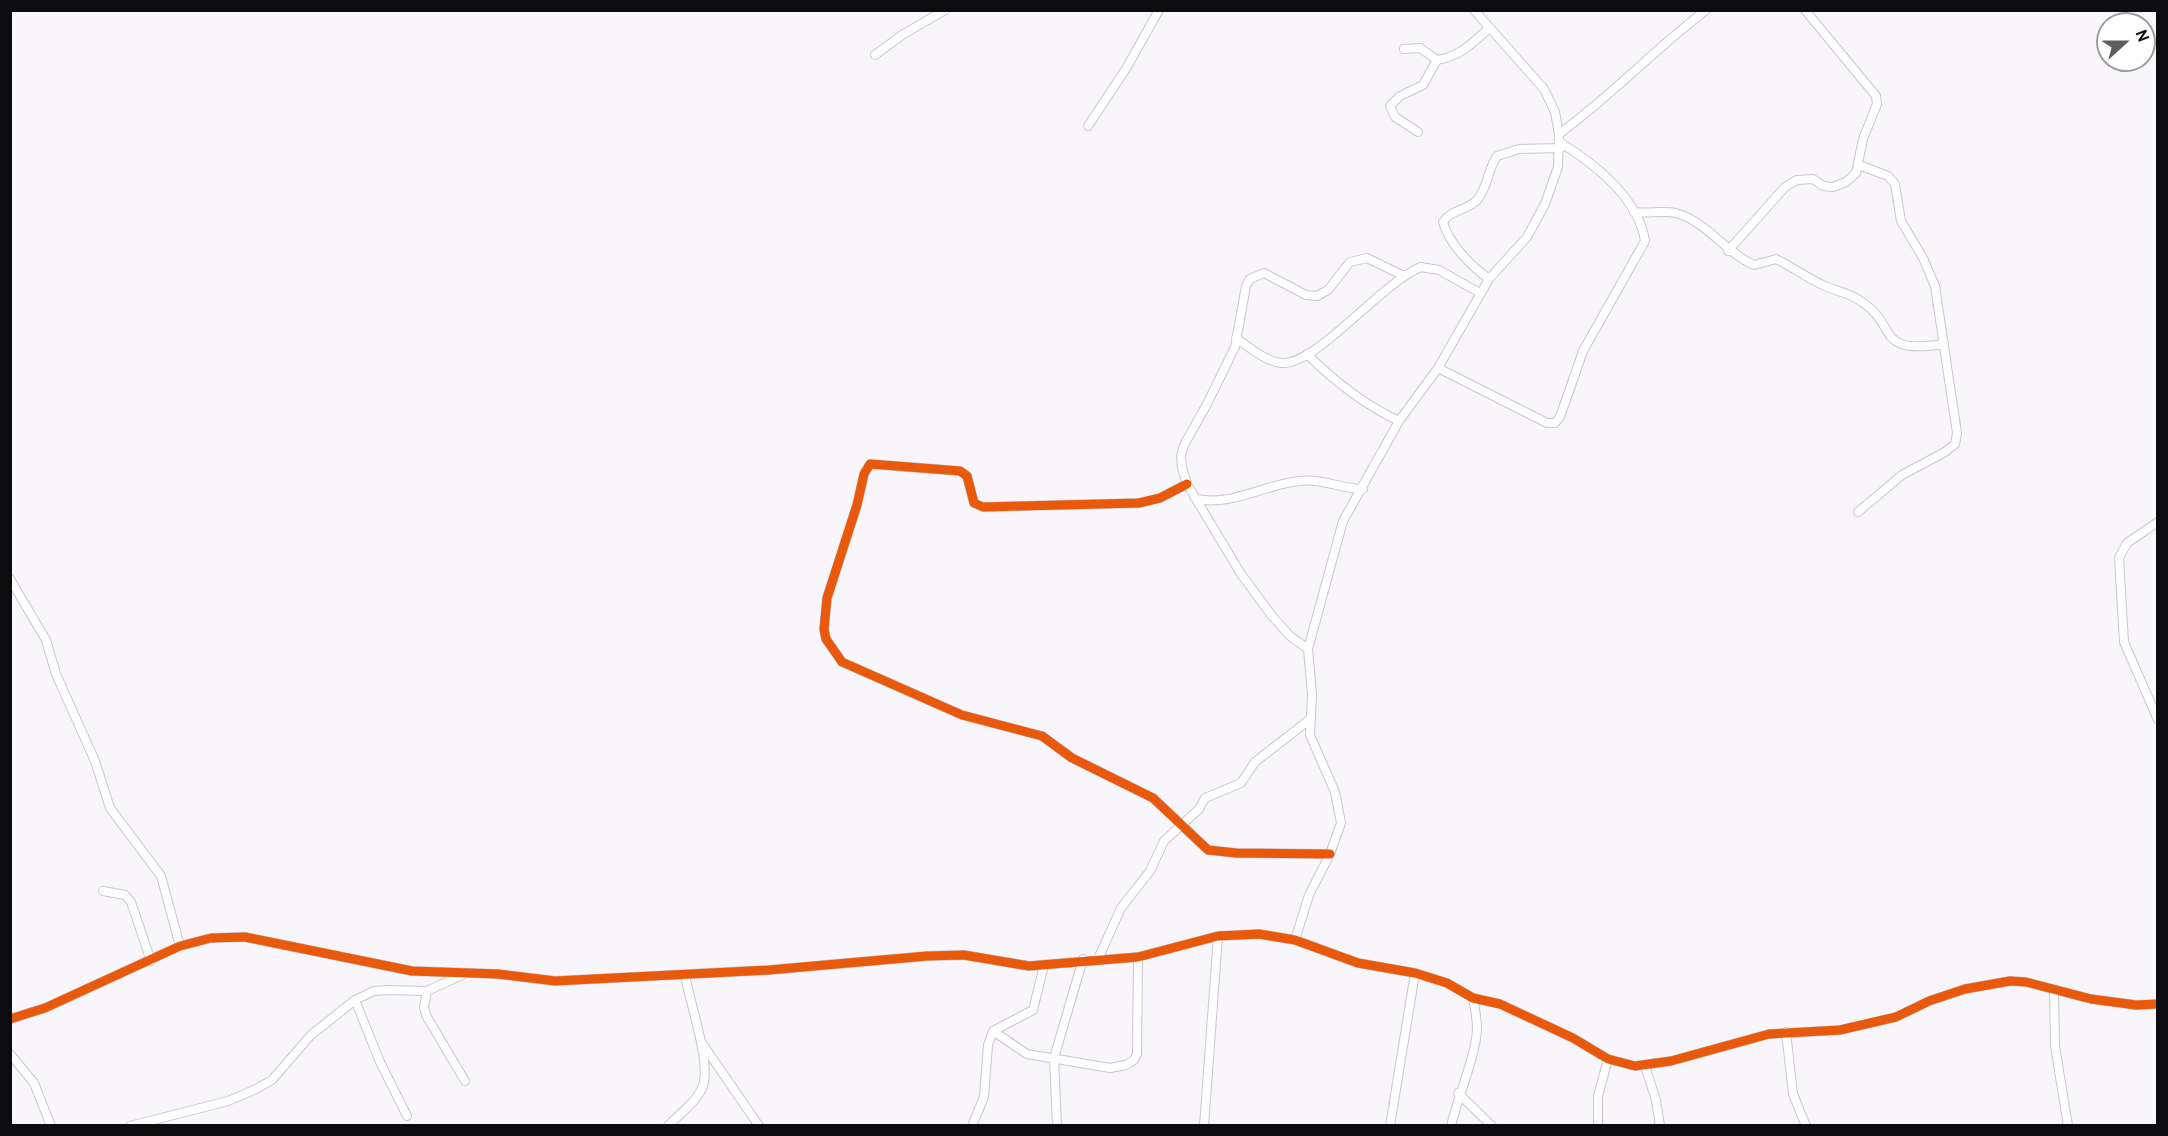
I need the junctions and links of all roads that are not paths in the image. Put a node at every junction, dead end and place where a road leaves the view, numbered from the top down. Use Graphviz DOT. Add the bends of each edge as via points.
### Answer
graph roads {
  1 [pos="945,10"];
  2 [pos="1159,10"];
  3 [pos="1474,10"];
  4 [pos="1706,10"];
  5 [pos="1806,10"];
  6 [pos="1488,29"];
  7 [pos="1404,49"];
  8 [pos="875,55"];
  9 [pos="1437,60"];
  10 [pos="1088,126"];
  11 [pos="1418,132"];
  12 [pos="1559,134"];
  13 [pos="1560,145"];
  14 [pos="1858,165"];
  15 [pos="1634,212"];
  16 [pos="1728,251"];
  17 [pos="1404,276"];
  18 [pos="1489,279"];
  19 [pos="1480,293"];
  20 [pos="1236,338"];
  21 [pos="1944,344"];
  22 [pos="1307,354"];
  23 [pos="1438,368"];
  24 [pos="1399,421"];
  25 [pos="1187,484"];
  26 [pos="1363,489"];
  27 [pos="1196,499"];
  28 [pos="1858,512"];
  29 [pos="2157,522"];
  30 [pos="10,579"];
  31 [pos="1308,649"];
  32 [pos="1309,720"];
  33 [pos="2157,720"];
  34 [pos="1183,823"];
  35 [pos="1330,854"];
  36 [pos="103,891"];
  37 [pos="1218,936"];
  38 [pos="1295,940"];
  39 [pos="180,946"];
  40 [pos="1138,957"];
  41 [pos="1083,959"];
  42 [pos="1098,959"];
  43 [pos="151,961"];
  44 [pos="1044,965"];
  45 [pos="1415,972"];
  46 [pos="464,975"];
  47 [pos="685,975"];
  48 [pos="2054,990"];
  49 [pos="427,991"];
  50 [pos="1473,998"];
  51 [pos="355,1000"];
  52 [pos="2157,1004"];
  53 [pos="10,1019"];
  54 [pos="993,1031"];
  55 [pos="1786,1032"];
  56 [pos="700,1040"];
  57 [pos="10,1053"];
  58 [pos="1054,1058"];
  59 [pos="1608,1059"];
  60 [pos="1645,1066"];
  61 [pos="465,1081"];
  62 [pos="1458,1093"];
  63 [pos="407,1116"];
  64 [pos="51,1125"];
  65 [pos="130,1125"];
  66 [pos="668,1125"];
  67 [pos="759,1125"];
  68 [pos="972,1125"];
  69 [pos="1057,1125"];
  70 [pos="1204,1125"];
  71 [pos="1390,1125"];
  72 [pos="1451,1125"];
  73 [pos="1492,1125"];
  74 [pos="1598,1125"];
  75 [pos="1660,1125"];
  76 [pos="1806,1125"];
  77 [pos="2068,1125"];
  1 -- 8 [label="street" via="902,34"];
  2 -- 10 [label="street"];
  3 -- 6 [label="street"];
  4 -- 12 [label="street"];
  5 -- 14 [label="street" via="1876,96"];
  6 -- 9 [label="street" via="1459,53"];
  6 -- 12 [label="street" via="1544,89 1555,112"];
  7 -- 9 [label="street" via="1420,48"];
  9 -- 11 [label="street" via="1423,85 1400,96 1390,106 1395,117"];
  12 -- 13 [label="street"];
  13 -- 15 [label="street" via="1585,158 1606,177"];
  13 -- 18 [label="street" via="1552,186 1537,219 1527,237"];
  13 -- 18 [label="street" via="1519,149 1497,156 1476,202 1448,214 1443,222 1452,241 1476,270"];
  14 -- 16 [label="street" via="1846,182 1833,187 1813,179 1797,180 1785,187"];
  14 -- 21 [label="street" via="1888,176 1895,184 1901,221 1935,286"];
  15 -- 16 [label="street" via="1676,213 1706,231"];
  15 -- 23 [label="street" via="1645,241 1583,351 1555,423 1547,423"];
  16 -- 21 [label="street" via="1754,266 1776,259 1824,286 1859,299 1889,338 1899,344 1911,348"];
  17 -- 19 [label="street" via="1429,266"];
  17 -- 20 [label="street" via="1367,258 1350,262 1328,290 1317,296 1306,295 1271,275 1257,274 1246,286"];
  17 -- 22 [label="street"];
  18 -- 19 [label="street"];
  19 -- 23 [label="street"];
  20 -- 22 [label="street" via="1280,363"];
  20 -- 25 [label="street" via="1184,446 1181,456"];
  21 -- 28 [label="street" via="1958,433 1955,444 1902,475"];
  22 -- 24 [label="street" via="1341,385"];
  23 -- 24 [label="street"];
  24 -- 26 [label="street"];
  25 -- 27 [label="street"];
  25 -- 34 [label="street" via="1160,498 1139,503 983,507 974,503 967,476 960,471 870,464 840,551 827,598 824,629 831,649 842,662 968,718 1042,736 1072,758 1153,798"];
  26 -- 27 [label="street" via="1346,489 1315,479 1222,501"];
  26 -- 31 [label="street" via="1343,521"];
  27 -- 31 [label="street" via="1241,574 1272,616"];
  29 -- 33 [label="street" via="2127,543 2119,558 2124,642"];
  30 -- 39 [label="street" via="46,640 110,808 161,876"];
  31 -- 32 [label="street" via="1312,694"];
  32 -- 34 [label="street" via="1255,762 1241,783 1205,798"];
  32 -- 35 [label="street" via="1340,814 1341,823"];
  34 -- 35 [label="street" via="1200,843 1217,852"];
  34 -- 42 [label="street" via="1164,841 1150,871 1121,908"];
  35 -- 38 [label="street" via="1309,895"];
  36 -- 43 [label="street" via="125,895 131,902"];
  37 -- 38 [label="street" via="1259,934"];
  37 -- 40 [label="street"];
  37 -- 70 [label="street"];
  38 -- 45 [label="street" via="1358,963"];
  39 -- 43 [label="street"];
  39 -- 46 [label="street" via="211,938 245,937 398,969"];
  40 -- 42 [label="street"];
  40 -- 58 [label="street" via="1134,1060 1110,1068"];
  41 -- 42 [label="street"];
  41 -- 44 [label="street"];
  41 -- 58 [label="street"];
  43 -- 53 [label="street" via="45,1008"];
  44 -- 47 [label="street" via="1016,965 964,955 927,956"];
  44 -- 54 [label="street" via="1033,1010"];
  45 -- 50 [label="street" via="1447,983"];
  45 -- 71 [label="street"];
  46 -- 47 [label="street" via="498,974 555,981"];
  46 -- 49 [label="street"];
  47 -- 56 [label="street"];
  48 -- 52 [label="street" via="2091,999"];
  48 -- 55 [label="street" via="2018,981 1980,985 1880,1021 1840,1030"];
  48 -- 77 [label="street" via="2055,1046"];
  49 -- 51 [label="street" via="374,991"];
  49 -- 61 [label="street" via="424,1008"];
  50 -- 59 [label="street" via="1500,1004 1574,1038"];
  50 -- 62 [label="street" via="1477,1030"];
  51 -- 63 [label="street" via="366,1032"];
  51 -- 65 [label="street" via="311,1035 272,1080 228,1101"];
  54 -- 58 [label="street" via="1027,1054"];
  54 -- 68 [label="street" via="988,1045 984,1097"];
  55 -- 60 [label="street"];
  55 -- 76 [label="street" via="1792,1094"];
  56 -- 66 [label="street" via="704,1083 696,1097"];
  56 -- 67 [label="street"];
  57 -- 64 [label="street" via="34,1083"];
  58 -- 69 [label="street"];
  59 -- 60 [label="street"];
  59 -- 74 [label="street" via="1598,1096"];
  60 -- 75 [label="street"];
  62 -- 72 [label="street"];
  62 -- 73 [label="street"];
}
